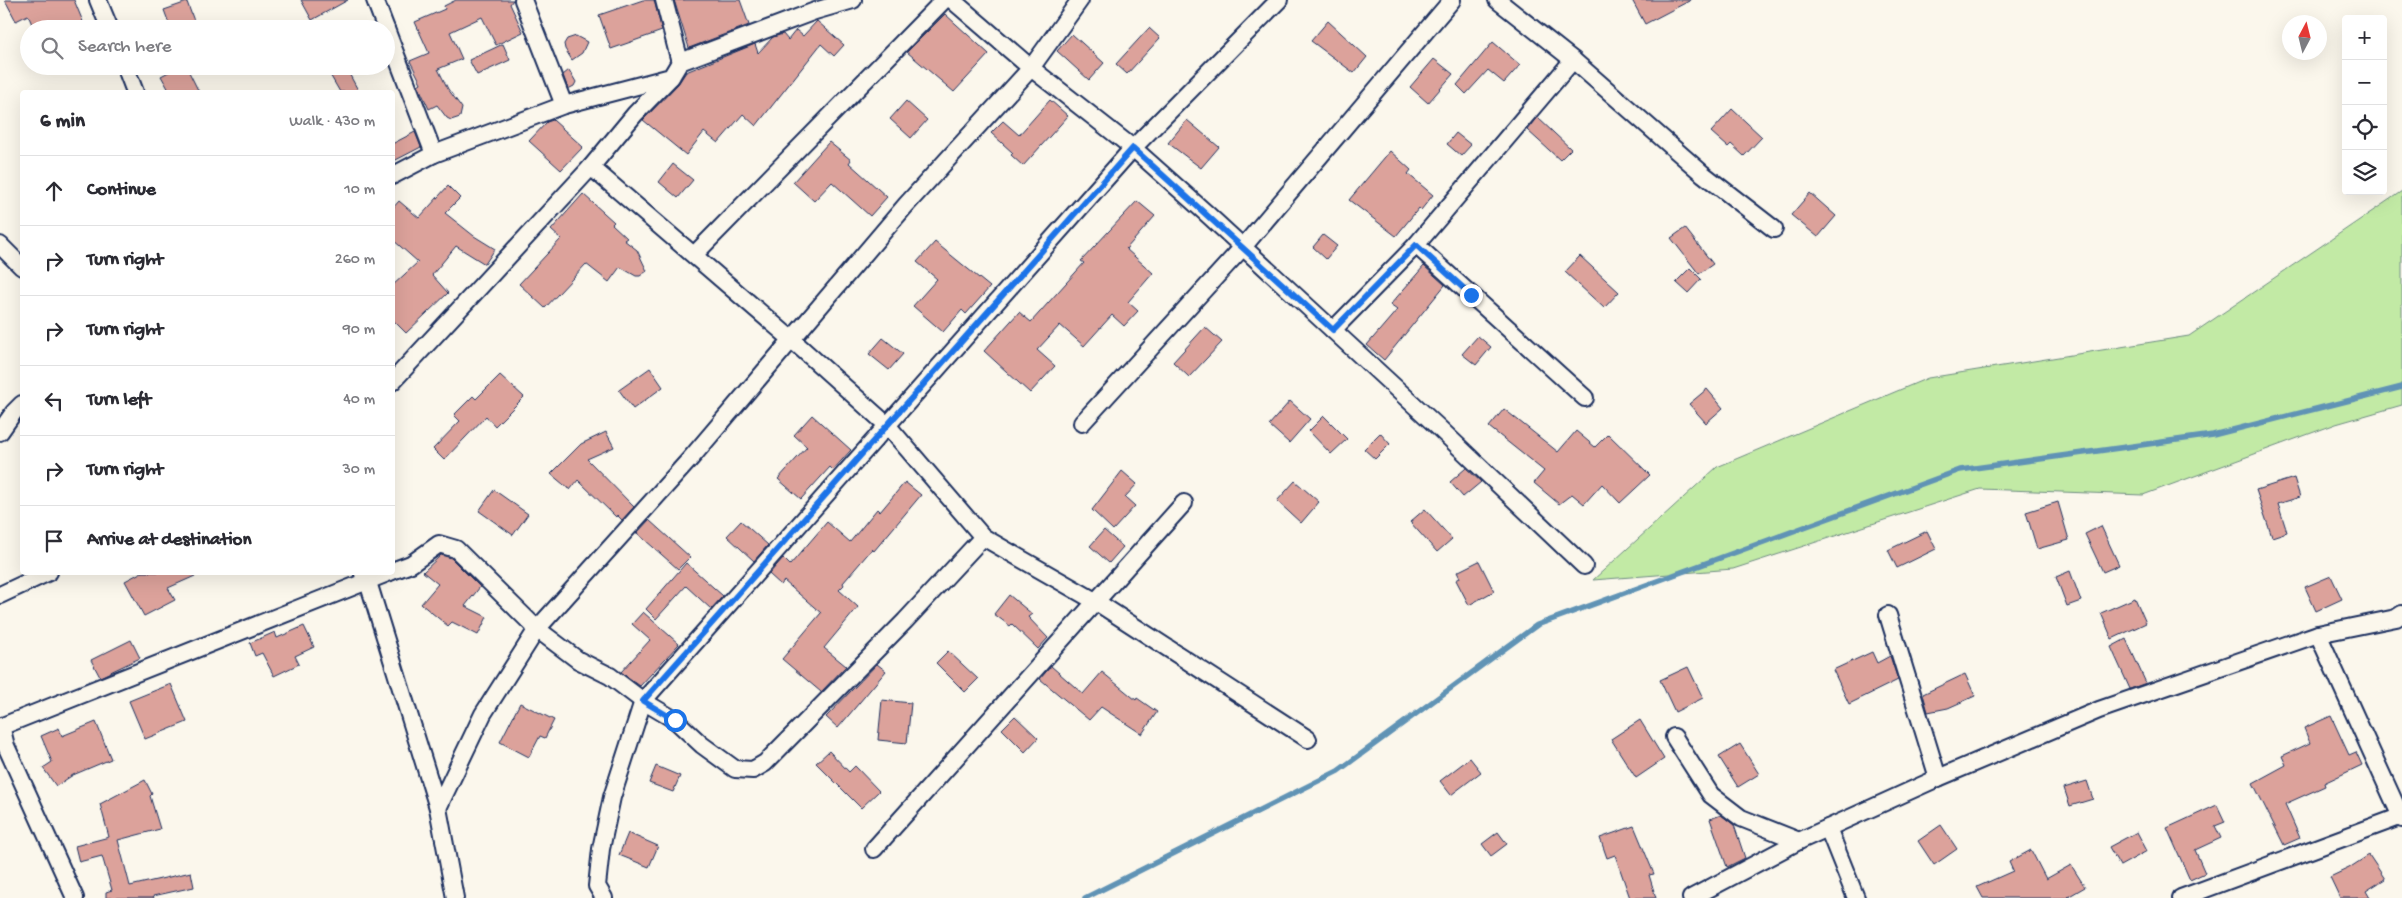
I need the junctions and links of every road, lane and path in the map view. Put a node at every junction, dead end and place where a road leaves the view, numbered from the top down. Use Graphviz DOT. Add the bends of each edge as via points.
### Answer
graph roads {
  1 [pos="98,0"];
  2 [pos="375,0"];
  3 [pos="523,0"];
  4 [pos="664,0"];
  5 [pos="853,0"];
  6 [pos="944,0"];
  7 [pos="952,0"];
  8 [pos="1080,0"];
  9 [pos="1279,0"];
  10 [pos="1452,0"];
  11 [pos="1496,0"];
  12 [pos="812,6"];
  13 [pos="106,20"];
  14 [pos="383,20"];
  15 [pos="395,52"];
  16 [pos="1573,60"];
  17 [pos="680,62"];
  18 [pos="1031,68"];
  19 [pos="128,75"];
  20 [pos="671,77"];
  21 [pos="134,90"];
  22 [pos="564,105"];
  23 [pos="1133,148"];
  24 [pos="434,154"];
  25 [pos="591,167"];
  26 [pos="395,174"];
  27 [pos="1774,229"];
  28 [pos="0,245"];
  29 [pos="1416,245"];
  30 [pos="1243,247"];
  31 [pos="694,255"];
  32 [pos="20,265"];
  33 [pos="1333,330"];
  34 [pos="791,339"];
  35 [pos="395,379"];
  36 [pos="1585,398"];
  37 [pos="20,406"];
  38 [pos="1082,423"];
  39 [pos="887,425"];
  40 [pos="0,432"];
  41 [pos="1184,503"];
  42 [pos="983,536"];
  43 [pos="1584,566"];
  44 [pos="395,570"];
  45 [pos="43,575"];
  46 [pos="365,577"];
  47 [pos="0,595"];
  48 [pos="1095,601"];
  49 [pos="1888,615"];
  50 [pos="2400,619"];
  51 [pos="537,628"];
  52 [pos="2318,634"];
  53 [pos="643,701"];
  54 [pos="0,726"];
  55 [pos="1674,738"];
  56 [pos="1308,739"];
  57 [pos="3,747"];
  58 [pos="1938,778"];
  59 [pos="438,808"];
  60 [pos="2402,817"];
  61 [pos="1828,828"];
  62 [pos="1799,841"];
  63 [pos="874,849"];
  64 [pos="75,898"];
  65 [pos="455,898"];
  66 [pos="604,898"];
  67 [pos="1691,898"];
  68 [pos="1856,898"];
  69 [pos="2181,898"];
  1 -- 13 [label="street"];
  2 -- 14 [label="street"];
  3 -- 22 [label="street"];
  4 -- 17 [label="street"];
  5 -- 12 [label="street"];
  6 -- 31 [label="street"];
  7 -- 18 [label="street"];
  8 -- 18 [label="street"];
  9 -- 23 [label="street"];
  10 -- 30 [label="street"];
  11 -- 16 [label="street"];
  12 -- 17 [label="street"];
  15 -- 24 [label="street"];
  16 -- 27 [label="street" via="1703,174"];
  16 -- 29 [label="street"];
  17 -- 20 [label="street"];
  18 -- 23 [label="street"];
  18 -- 34 [label="street" via="906,205"];
  19 -- 21 [label="street"];
  20 -- 22 [label="street"];
  20 -- 25 [label="street"];
  22 -- 24 [label="street"];
  23 -- 30 [label="street"];
  23 -- 39 [label="street"];
  24 -- 26 [label="street"];
  25 -- 31 [label="street"];
  25 -- 35 [label="street"];
  28 -- 32 [label="street"];
  29 -- 33 [label="street"];
  29 -- 36 [label="street"];
  30 -- 33 [label="street"];
  30 -- 38 [label="street"];
  31 -- 34 [label="street"];
  33 -- 43 [label="street"];
  34 -- 39 [label="street"];
  34 -- 51 [label="street" via="691,458"];
  37 -- 40 [label="street"];
  39 -- 42 [label="street"];
  39 -- 53 [label="street"];
  41 -- 48 [label="street"];
  42 -- 48 [label="street"];
  42 -- 53 [label="street" via="765,763 753,770 735,769 675,720"];
  44 -- 51 [label="street" via="411,564 439,544 456,550"];
  45 -- 47 [label="street"];
  46 -- 54 [label="street"];
  46 -- 59 [label="street"];
  48 -- 56 [label="street"];
  48 -- 63 [label="street"];
  49 -- 58 [label="street"];
  50 -- 52 [label="street"];
  51 -- 53 [label="street" via="578,660 610,676"];
  51 -- 59 [label="street" via="483,714"];
  52 -- 58 [label="street" via="2099,710"];
  52 -- 60 [label="street"];
  53 -- 66 [label="street" via="612,797 601,849 597,886"];
  54 -- 57 [label="street"];
  55 -- 62 [label="street" via="1712,795 1741,818"];
  57 -- 64 [label="street"];
  58 -- 61 [label="street"];
  59 -- 65 [label="street"];
  60 -- 69 [label="street"];
  61 -- 62 [label="street"];
  61 -- 68 [label="street"];
  62 -- 67 [label="street"];
}
